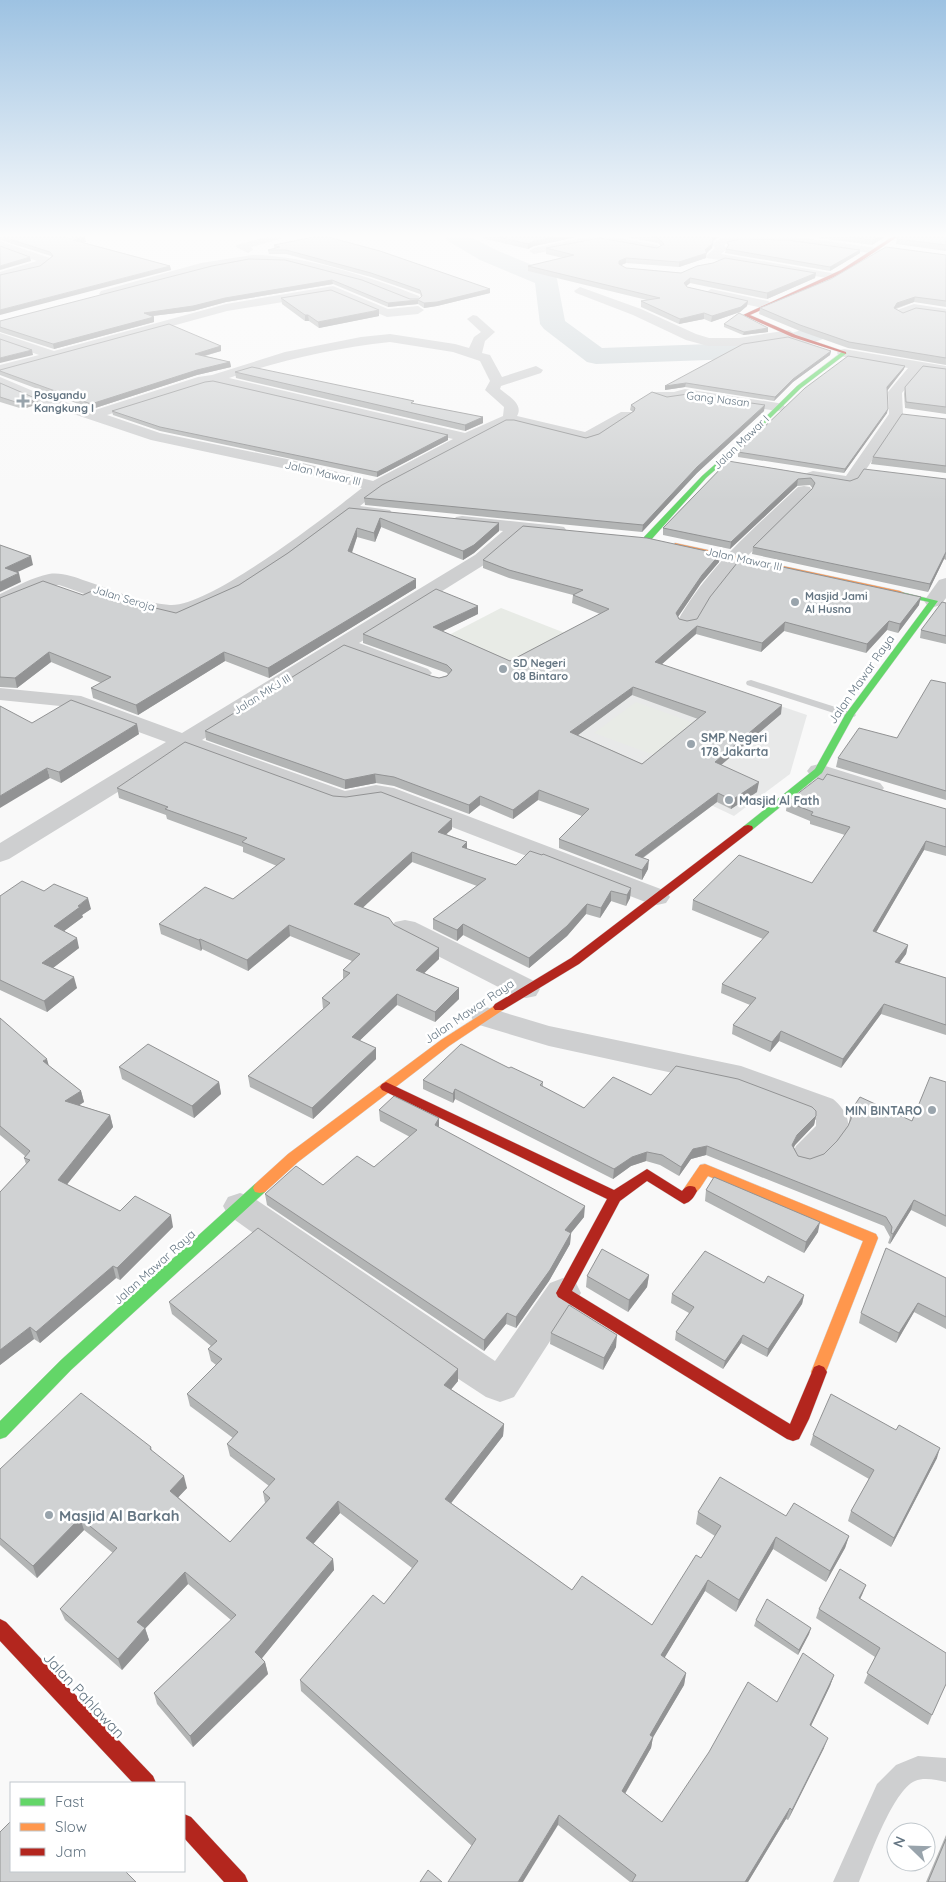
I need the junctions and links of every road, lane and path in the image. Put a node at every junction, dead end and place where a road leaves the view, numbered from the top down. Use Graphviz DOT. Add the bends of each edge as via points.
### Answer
graph roads {
  1 [pos="164,325"];
  2 [pos="480,325"];
  3 [pos="665,325"];
  4 [pos="765,325"];
  5 [pos="791,335"];
  6 [pos="0,337"];
  7 [pos="859,343"];
  8 [pos="471,352"];
  9 [pos="844,352"];
  10 [pos="53,355"];
  11 [pos="918,365"];
  12 [pos="0,369"];
  13 [pos="536,370"];
  14 [pos="945,370"];
  15 [pos="214,379"];
  16 [pos="0,381"];
  17 [pos="497,384"];
  18 [pos="932,385"];
  19 [pos="62,388"];
  20 [pos="121,389"];
  21 [pos="31,395"];
  22 [pos="659,395"];
  23 [pos="149,398"];
  24 [pos="9,399"];
  25 [pos="778,407"];
  26 [pos="896,414"];
  27 [pos="626,415"];
  28 [pos="90,416"];
  29 [pos="913,416"];
  30 [pos="747,417"];
  31 [pos="508,419"];
  32 [pos="764,420"];
  33 [pos="466,438"];
  34 [pos="722,461"];
  35 [pos="741,464"];
  36 [pos="859,469"];
  37 [pos="878,471"];
  38 [pos="799,474"];
  39 [pos="375,486"];
  40 [pos="804,491"];
  41 [pos="345,510"];
  42 [pos="403,515"];
  43 [pos="451,520"];
  44 [pos="518,527"];
  45 [pos="578,533"];
  46 [pos="628,537"];
  47 [pos="657,541"];
  48 [pos="735,557"];
  49 [pos="946,584"];
  50 [pos="0,601"];
  51 [pos="934,601"];
  52 [pos="687,622"];
  53 [pos="343,644"];
  54 [pos="439,679"];
  55 [pos="751,683"];
  56 [pos="0,694"];
  57 [pos="850,714"];
  58 [pos="186,741"];
  59 [pos="818,771"];
  60 [pos="892,794"];
  61 [pos="0,854"];
  62 [pos="657,897"];
  63 [pos="405,928"];
  64 [pos="526,989"];
  65 [pos="486,1017"];
  66 [pos="386,1086"];
  67 [pos="808,1155"];
  68 [pos="615,1198"];
  69 [pos="240,1206"];
  70 [pos="563,1293"];
  71 [pos="0,1432"];
  72 [pos="0,1628"];
  73 [pos="946,1770"];
  74 [pos="144,1782"];
  75 [pos="185,1825"];
  76 [pos="238,1882"];
  77 [pos="846,1882"];
  1 -- 10 [label="street"];
  2 -- 8 [label="street" via="489,332 479,338 477,350"];
  3 -- 5 [label="street" via="708,342 739,342"];
  4 -- 5 [label="street"];
  5 -- 9 [label="street"];
  6 -- 10 [label="street"];
  7 -- 9 [label="street"];
  8 -- 15 [label="street" via="399,338 377,339 285,356"];
  8 -- 17 [label="street" via="485,358"];
  9 -- 11 [label="street"];
  9 -- 25 [label="street, Jalan Mawar I"];
  10 -- 12 [label="street"];
  11 -- 14 [label="street"];
  11 -- 26 [label="street" via="895,392"];
  13 -- 17 [label="street"];
  14 -- 18 [label="street"];
  15 -- 23 [label="street"];
  15 -- 33 [label="street"];
  16 -- 21 [label="street, Jalan Mawar III"];
  17 -- 31 [label="street" via="492,390 512,409"];
  19 -- 21 [label="street"];
  20 -- 23 [label="street"];
  21 -- 24 [label="street"];
  21 -- 28 [label="street, Jalan Mawar III"];
  22 -- 25 [label="street, Gang Nasan" via="676,397 685,393"];
  23 -- 28 [label="street"];
  25 -- 32 [label="street, Jalan Mawar I"];
  26 -- 29 [label="street"];
  26 -- 36 [label="street"];
  27 -- 31 [label="street" via="584,437"];
  28 -- 39 [label="street, Jalan Mawar III" via="156,437"];
  30 -- 32 [label="street"];
  31 -- 33 [label="street"];
  32 -- 34 [label="street, Jalan Mawar I"];
  33 -- 39 [label="street"];
  34 -- 35 [label="street"];
  34 -- 47 [label="street, Jalan Mawar I" via="694,487"];
  36 -- 37 [label="street"];
  36 -- 38 [label="street" via="847,482"];
  39 -- 41 [label="street, Jalan Mawar III"];
  40 -- 48 [label="street"];
  41 -- 42 [label="street"];
  41 -- 50 [label="street, Jalan Seroja" via="243,581 183,610 143,606 60,579 48,580"];
  43 -- 44 [label="street"];
  44 -- 45 [label="street"];
  44 -- 53 [label="street, Jalan MKJ III" via="482,559"];
  46 -- 47 [label="street, Jalan Mawar III"];
  47 -- 48 [label="street, Jalan Mawar III"];
  48 -- 51 [label="street, Jalan Mawar III"];
  48 -- 52 [label="street" via="698,601"];
  49 -- 51 [label="street"];
  51 -- 57 [label="street, Jalan Mawar Raya"];
  53 -- 54 [label="street"];
  53 -- 58 [label="street, Jalan MKJ III"];
  55 -- 57 [label="lane"];
  56 -- 58 [label="street" via="72,701"];
  57 -- 59 [label="street, Jalan Mawar Raya"];
  58 -- 61 [label="street, Jalan MKJ III"];
  58 -- 62 [label="street" via="343,799 386,793"];
  59 -- 60 [label="street"];
  59 -- 62 [label="street, Jalan Mawar Raya"];
  62 -- 64 [label="street, Jalan Mawar Raya" via="575,961"];
  63 -- 64 [label="street"];
  64 -- 65 [label="street, Jalan Mawar Raya"];
  65 -- 66 [label="street, Jalan Mawar Raya"];
  65 -- 67 [label="street" via="568,1042 741,1077 822,1107 830,1112 832,1130"];
  66 -- 68 [label="street"];
  66 -- 69 [label="street, Jalan Mawar Raya" via="293,1158"];
  68 -- 70 [label="street"];
  68 -- 70 [label="street" via="647,1174 684,1199 705,1169 871,1238 793,1434"];
  69 -- 70 [label="street" via="500,1385"];
  69 -- 71 [label="street, Jalan Mawar Raya" via="66,1365"];
  72 -- 74 [label="street, Jalan Pahlawan"];
  73 -- 77 [label="lane" via="917,1768 895,1781"];
  75 -- 76 [label="street"];
}
